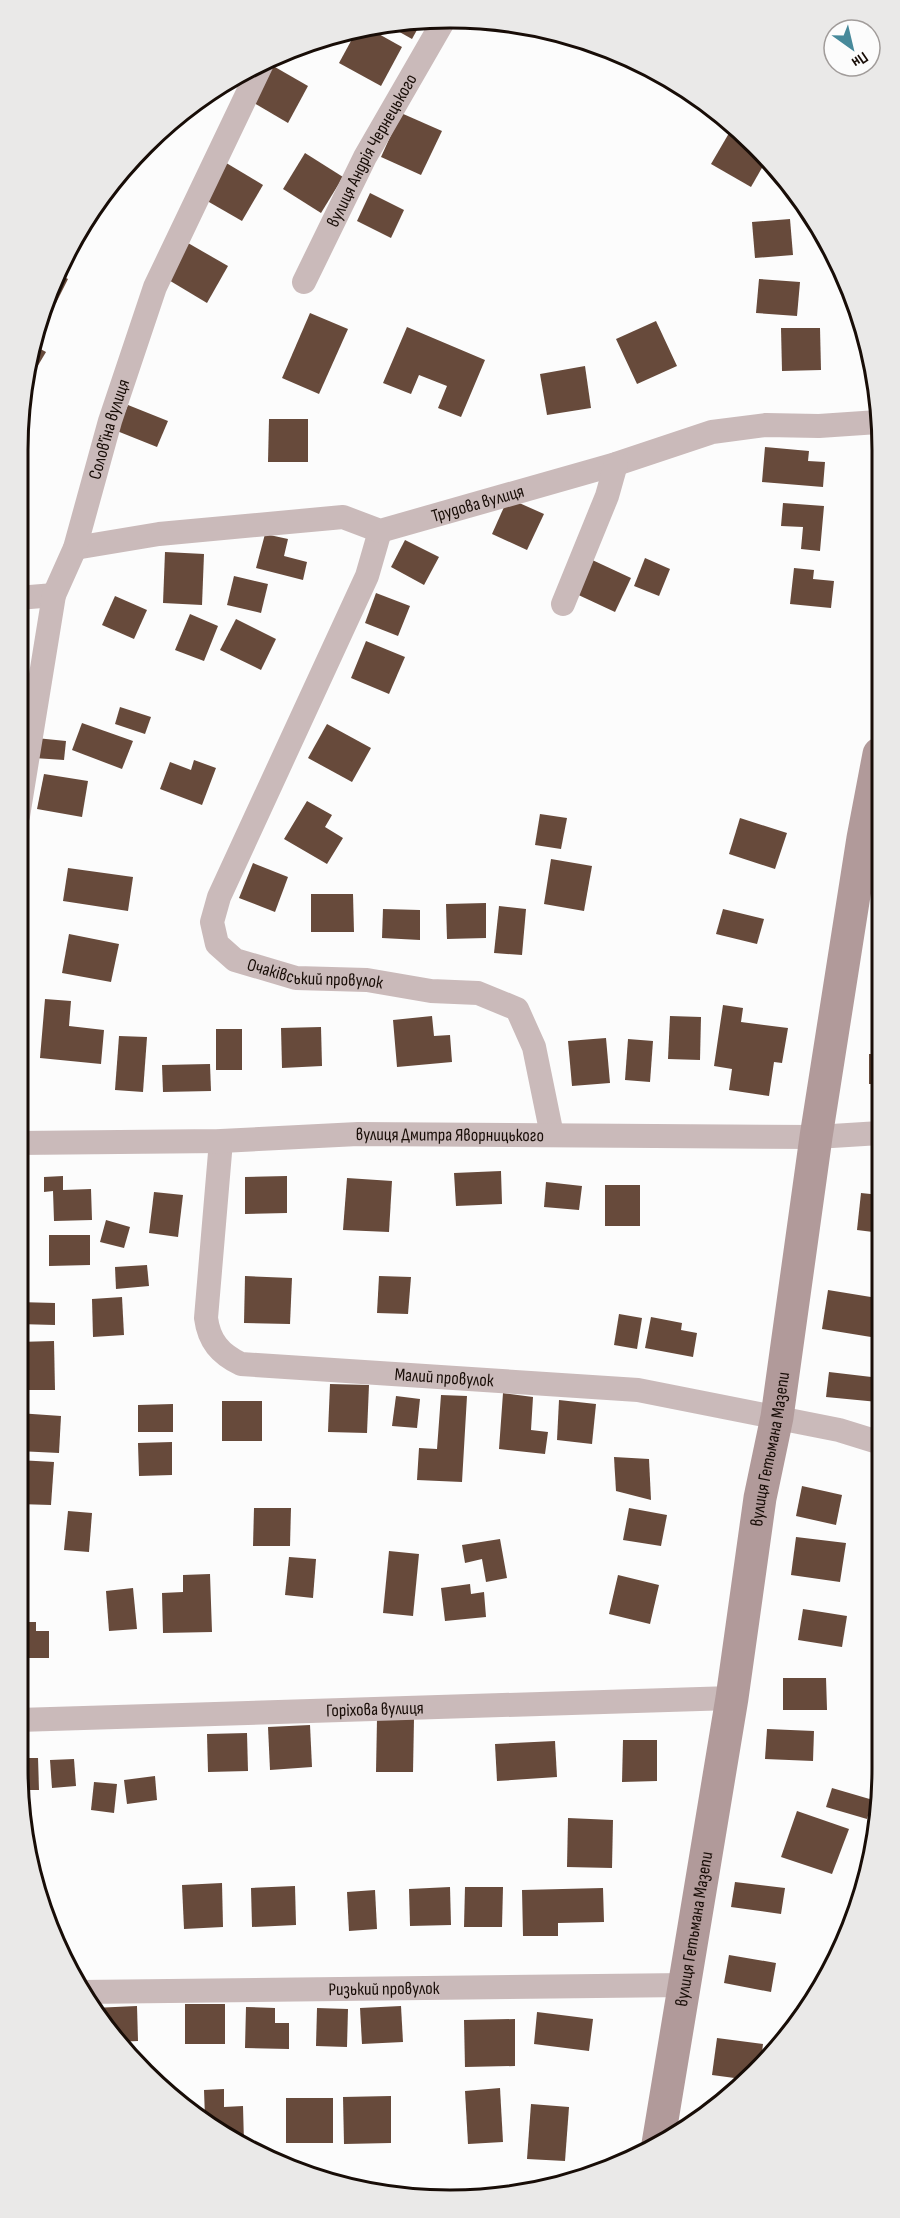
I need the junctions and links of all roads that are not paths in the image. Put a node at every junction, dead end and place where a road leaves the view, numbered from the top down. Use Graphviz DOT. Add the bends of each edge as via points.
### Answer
graph roads {
  1 [pos="439,28"];
  2 [pos="256,76"];
  3 [pos="304,282"];
  4 [pos="871,422"];
  5 [pos="616,464"];
  6 [pos="380,531"];
  7 [pos="75,548"];
  8 [pos="54,595"];
  9 [pos="28,597"];
  10 [pos="563,604"];
  11 [pos="28,755"];
  12 [pos="871,839"];
  13 [pos="872,1134"];
  14 [pos="552,1135"];
  15 [pos="816,1137"];
  16 [pos="221,1141"];
  17 [pos="28,1143"];
  18 [pos="777,1417"];
  19 [pos="872,1440"];
  20 [pos="732,1698"];
  21 [pos="28,1720"];
  22 [pos="686,1985"];
  23 [pos="93,1992"];
  24 [pos="660,2134"];
  1 -- 3 [label="street, вулиця Андрія Чернецького" via="365,157"];
  2 -- 7 [label="street, Солов'їна вулиця" via="155,287 110,421"];
  4 -- 5 [label="street, Трудова вулиця" via="766,425 712,432"];
  5 -- 6 [label="street, Трудова вулиця"];
  5 -- 10 [label="street"];
  6 -- 7 [label="street" via="343,517 159,534"];
  6 -- 14 [label="street, Очаківський провулок" via="367,576 219,897 212,922 217,944 235,960 296,978 368,980 431,991 478,993 517,1009 534,1047"];
  7 -- 8 [label="street, Солов'їна вулиця"];
  8 -- 9 [label="street"];
  8 -- 11 [label="street, Солов'їна вулиця"];
  12 -- 15 [label="street, вулиця Гетьмана Мазепи"];
  13 -- 15 [label="street, вулиця Дмитра Яворницького"];
  14 -- 15 [label="street, вулиця Дмитра Яворницького"];
  14 -- 16 [label="street, вулиця Дмитра Яворницького" via="358,1134"];
  15 -- 18 [label="street, вулиця Гетьмана Мазепи"];
  16 -- 17 [label="street, вулиця Дмитра Яворницького"];
  16 -- 18 [label="street, Малий провулок" via="206,1318 215,1346 228,1358 241,1364 638,1390"];
  18 -- 19 [label="street, Малий провулок"];
  18 -- 20 [label="street, вулиця Гетьмана Мазепи" via="760,1498"];
  20 -- 21 [label="street, Горіхова вулиця"];
  20 -- 22 [label="street, вулиця Гетьмана Мазепи"];
  22 -- 23 [label="street, Ризький провулок"];
  22 -- 24 [label="street, вулиця Гетьмана Мазепи"];
}
